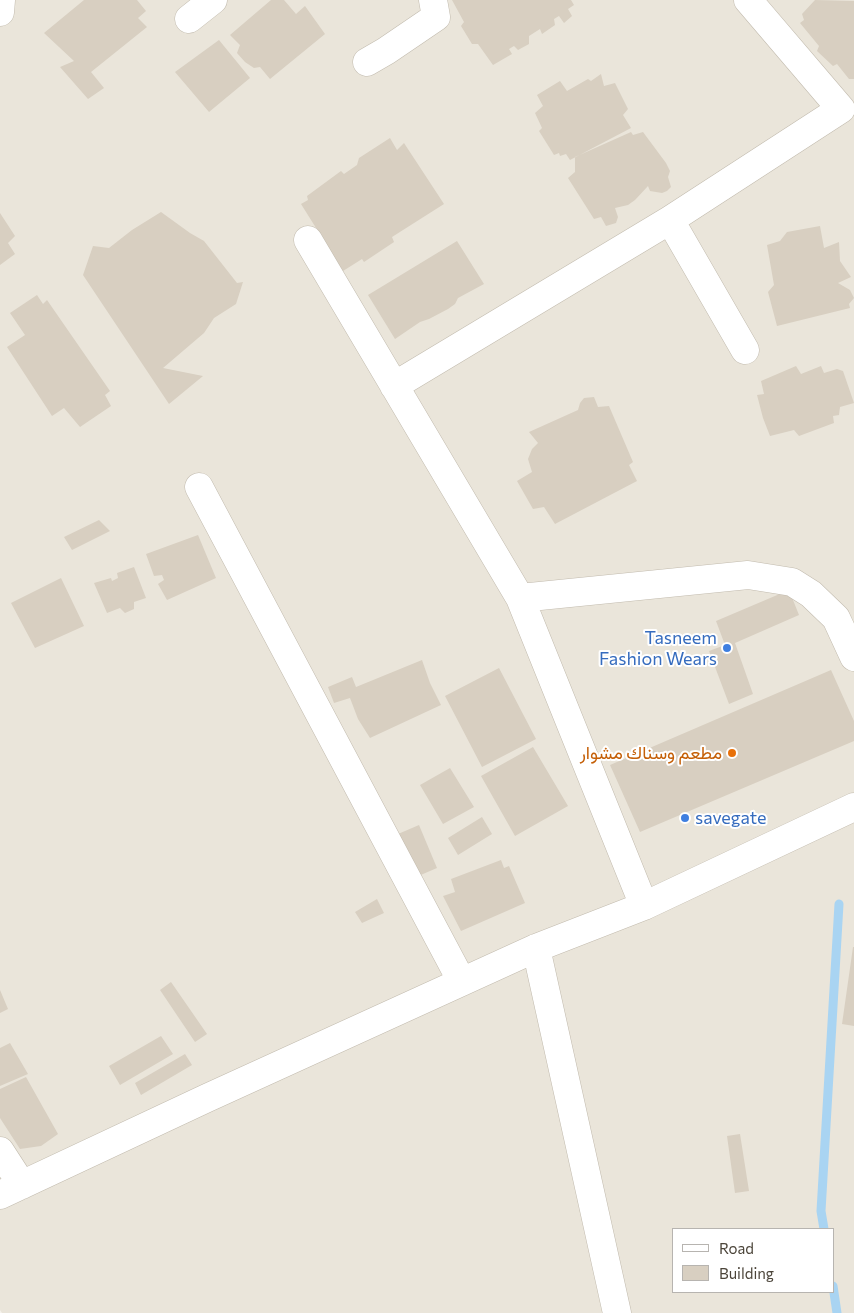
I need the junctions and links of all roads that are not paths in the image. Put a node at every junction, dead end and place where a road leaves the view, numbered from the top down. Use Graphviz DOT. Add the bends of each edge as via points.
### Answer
graph roads {
  1 [pos="1,0"];
  2 [pos="213,0"];
  3 [pos="433,0"];
  4 [pos="748,0"];
  5 [pos="0,12"];
  6 [pos="189,19"];
  7 [pos="367,62"];
  8 [pos="670,220"];
  9 [pos="308,240"];
  10 [pos="745,350"];
  11 [pos="394,386"];
  12 [pos="199,487"];
  13 [pos="520,598"];
  14 [pos="854,657"];
  15 [pos="854,807"];
  16 [pos="644,906"];
  17 [pos="536,948"];
  18 [pos="462,982"];
  19 [pos="0,1152"];
  20 [pos="11,1190"];
  21 [pos="617,1313"];
  1 -- 5 [label="street"];
  2 -- 6 [label="street"];
  3 -- 7 [label="street" via="436,17"];
  4 -- 8 [label="street" via="841,110"];
  8 -- 10 [label="street"];
  8 -- 11 [label="street"];
  9 -- 11 [label="street"];
  11 -- 13 [label="street"];
  12 -- 18 [label="street"];
  13 -- 14 [label="street" via="748,575 792,582 811,594 836,618"];
  13 -- 16 [label="street"];
  15 -- 16 [label="street"];
  16 -- 17 [label="street"];
  17 -- 18 [label="street"];
  17 -- 21 [label="street"];
  18 -- 20 [label="street"];
  19 -- 20 [label="street"];
}
